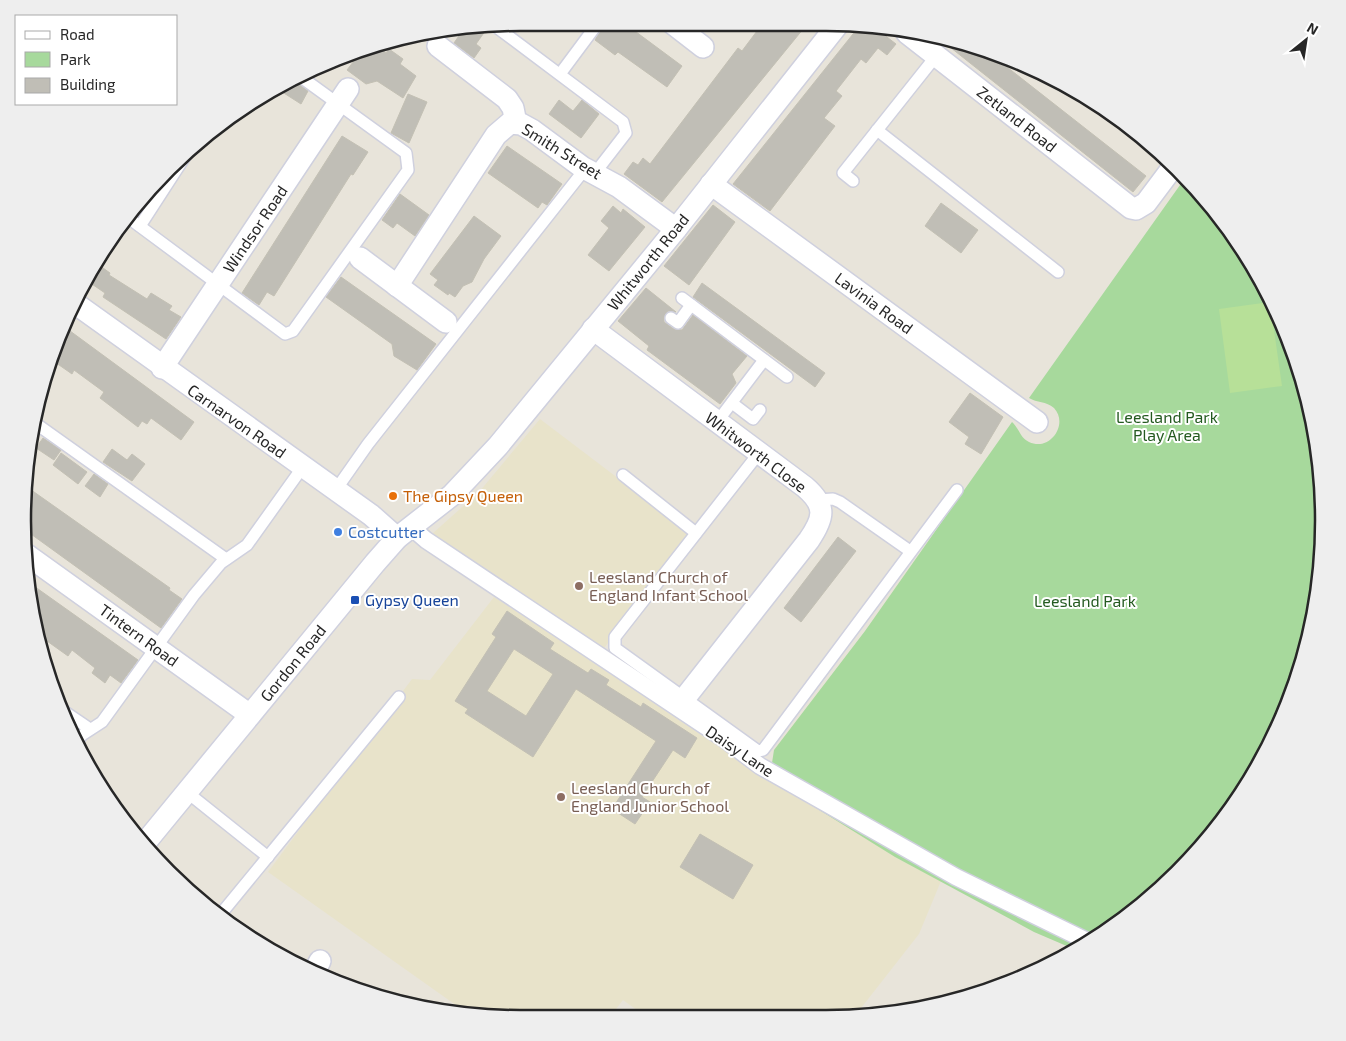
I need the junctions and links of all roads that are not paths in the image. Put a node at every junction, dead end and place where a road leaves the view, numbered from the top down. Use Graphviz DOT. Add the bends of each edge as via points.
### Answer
graph roads {
  1 [pos="592,31"];
  2 [pos="682,31"];
  3 [pos="833,31"];
  4 [pos="503,32"];
  5 [pos="916,40"];
  6 [pos="438,46"];
  7 [pos="703,47"];
  8 [pos="936,56"];
  9 [pos="560,74"];
  10 [pos="308,80"];
  11 [pos="343,97"];
  12 [pos="516,123"];
  13 [pos="877,130"];
  14 [pos="590,171"];
  15 [pos="1169,173"];
  16 [pos="854,181"];
  17 [pos="168,183"];
  18 [pos="711,184"];
  19 [pos="134,221"];
  20 [pos="140,226"];
  21 [pos="676,229"];
  22 [pos="360,258"];
  23 [pos="1058,272"];
  24 [pos="218,285"];
  25 [pos="397,286"];
  26 [pos="80,307"];
  27 [pos="671,318"];
  28 [pos="446,322"];
  29 [pos="592,329"];
  30 [pos="764,360"];
  31 [pos="162,368"];
  32 [pos="787,377"];
  33 [pos="732,403"];
  34 [pos="760,410"];
  35 [pos="717,422"];
  36 [pos="1037,422"];
  37 [pos="41,427"];
  38 [pos="759,453"];
  39 [pos="302,468"];
  40 [pos="623,475"];
  41 [pos="957,490"];
  42 [pos="336,491"];
  43 [pos="452,495"];
  44 [pos="818,500"];
  45 [pos="404,532"];
  46 [pos="696,534"];
  47 [pos="910,551"];
  48 [pos="33,559"];
  49 [pos="226,560"];
  50 [pos="156,647"];
  51 [pos="399,697"];
  52 [pos="684,699"];
  53 [pos="250,715"];
  54 [pos="73,717"];
  55 [pos="90,730"];
  56 [pos="82,737"];
  57 [pos="188,793"];
  58 [pos="150,839"];
  59 [pos="268,858"];
  60 [pos="224,910"];
  61 [pos="1080,938"];
  1 -- 9 [label="lane"];
  2 -- 7 [label="street"];
  3 -- 18 [label="street, Whitworth Road"];
  4 -- 9 [label="lane"];
  5 -- 8 [label="street, Zetland Road"];
  6 -- 12 [label="street" via="507,99"];
  8 -- 13 [label="lane"];
  8 -- 15 [label="street, Zetland Road" via="1126,205 1136,209 1142,206"];
  9 -- 14 [label="lane" via="623,122 626,133"];
  10 -- 11 [label="lane"];
  11 -- 24 [label="street, Windsor Road"];
  11 -- 24 [label="lane" via="406,153 408,170 293,331 285,334"];
  12 -- 14 [label="street, Smith Street" via="532,130"];
  12 -- 25 [label="street, Smith Street" via="505,126 496,136"];
  13 -- 16 [label="lane" via="843,173"];
  13 -- 23 [label="lane"];
  14 -- 21 [label="street, Smith Street" via="620,187"];
  14 -- 42 [label="lane" via="395,410"];
  17 -- 20 [label="lane"];
  18 -- 21 [label="street, Whitworth Road"];
  18 -- 36 [label="street, Lavinia Road"];
  19 -- 20 [label="lane"];
  20 -- 24 [label="lane"];
  21 -- 29 [label="street, Whitworth Road"];
  22 -- 25 [label="street"];
  24 -- 31 [label="street, Windsor Road"];
  25 -- 28 [label="street"];
  26 -- 31 [label="street, Carnarvon Road"];
  27 -- 30 [label="lane" via="678,323 687,302"];
  29 -- 35 [label="street, Whitworth Close"];
  29 -- 43 [label="street, Whitworth Road" via="498,446"];
  30 -- 32 [label="lane"];
  30 -- 33 [label="lane"];
  31 -- 39 [label="street, Carnarvon Road"];
  33 -- 34 [label="lane" via="753,419"];
  33 -- 35 [label="lane"];
  35 -- 38 [label="street, Whitworth Close"];
  37 -- 49 [label="lane"];
  38 -- 44 [label="street, Whitworth Close"];
  38 -- 46 [label="lane"];
  39 -- 42 [label="street, Carnarvon Road"];
  39 -- 49 [label="lane" via="248,545"];
  40 -- 46 [label="lane"];
  41 -- 47 [label="lane"];
  42 -- 45 [label="street, Carnarvon Road"];
  43 -- 45 [label="street, Gordon Road"];
  44 -- 47 [label="lane" via="840,502"];
  44 -- 52 [label="street, Whitworth Close" via="821,516 815,530"];
  45 -- 53 [label="street, Gordon Road"];
  45 -- 61 [label="street, Daisy Lane" via="426,540 760,766 956,877"];
  46 -- 52 [label="lane" via="616,637 615,648"];
  47 -- 52 [label="lane" via="763,750 758,751"];
  48 -- 50 [label="street, Tintern Road"];
  49 -- 50 [label="lane" via="194,595"];
  50 -- 53 [label="street, Tintern Road"];
  50 -- 55 [label="lane" via="102,722"];
  51 -- 59 [label="lane"];
  53 -- 57 [label="street, Gordon Road"];
  54 -- 55 [label="lane"];
  55 -- 56 [label="lane"];
  57 -- 58 [label="street, Gordon Road"];
  57 -- 59 [label="lane"];
  59 -- 60 [label="lane"];
}
